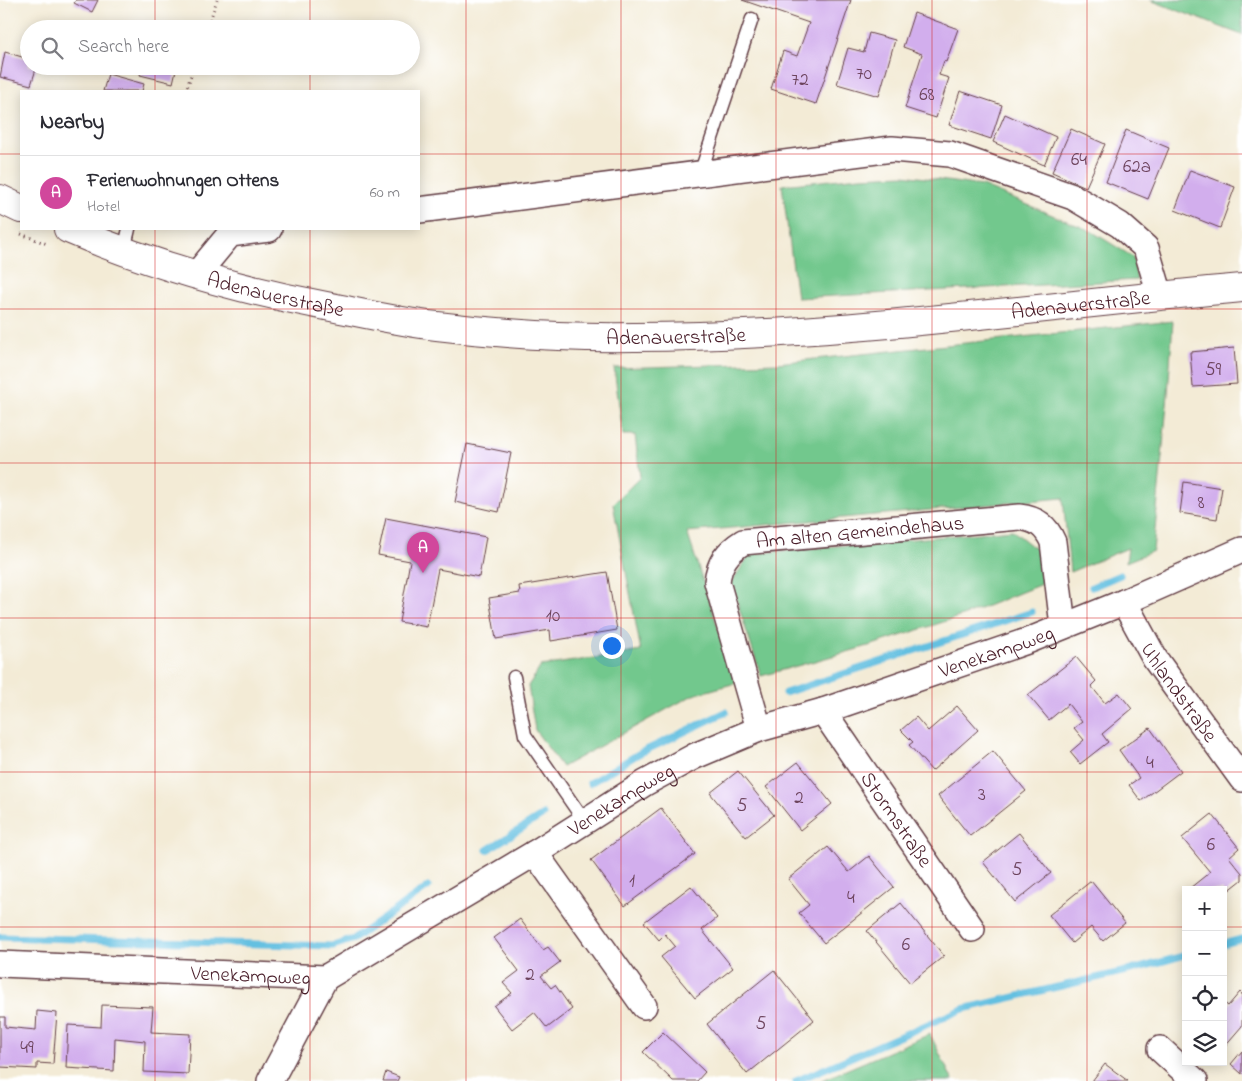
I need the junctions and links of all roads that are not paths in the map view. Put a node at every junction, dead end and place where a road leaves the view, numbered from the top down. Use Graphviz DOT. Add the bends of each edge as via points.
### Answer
graph roads {
  1 [pos="752,19"];
  2 [pos="700,174"];
  3 [pos="0,199"];
  4 [pos="20,208"];
  5 [pos="420,210"];
  6 [pos="74,230"];
  7 [pos="261,230"];
  8 [pos="127,239"];
  9 [pos="196,275"];
  10 [pos="1242,288"];
  11 [pos="1160,295"];
  12 [pos="1242,550"];
  13 [pos="1124,602"];
  14 [pos="1062,626"];
  15 [pos="514,677"];
  16 [pos="823,710"];
  17 [pos="759,729"];
  18 [pos="1242,779"];
  19 [pos="585,822"];
  20 [pos="535,853"];
  21 [pos="972,929"];
  22 [pos="0,964"];
  23 [pos="326,978"];
  24 [pos="644,1006"];
  25 [pos="1160,1049"];
  26 [pos="270,1081"];
  27 [pos="1195,1081"];
  1 -- 2 [label="lane"];
  2 -- 5 [label="street, Adenauerstraße"];
  2 -- 11 [label="street, Adenauerstraße" via="892,149 950,154 1073,197 1120,225 1146,248"];
  3 -- 4 [label="street"];
  6 -- 8 [label="street, Adenauerstraße"];
  7 -- 9 [label="street, Adenauerstraße" via="230,234"];
  8 -- 9 [label="street, Adenauerstraße"];
  9 -- 11 [label="street, Adenauerstraße" via="271,295 436,326 521,334 632,337 725,335 940,320"];
  10 -- 11 [label="street, Adenauerstraße"];
  12 -- 13 [label="street, Venekampweg"];
  13 -- 14 [label="street, Venekampweg"];
  13 -- 18 [label="street, Uhlandstraße" via="1155,659"];
  14 -- 16 [label="street, Venekampweg" via="1030,640"];
  14 -- 17 [label="street, Am alten Gemeindehaus" via="1053,542 1049,531 1030,518 743,542 724,558 716,582"];
  15 -- 19 [label="lane" via="525,735"];
  16 -- 17 [label="street, Venekampweg"];
  16 -- 21 [label="street, Stormstraße"];
  17 -- 19 [label="street, Venekampweg" via="695,756 645,783"];
  19 -- 20 [label="street, Venekampweg"];
  20 -- 23 [label="street, Venekampweg"];
  20 -- 24 [label="street"];
  22 -- 23 [label="street, Venekampweg"];
  23 -- 26 [label="street"];
  25 -- 27 [label="street"];
}
